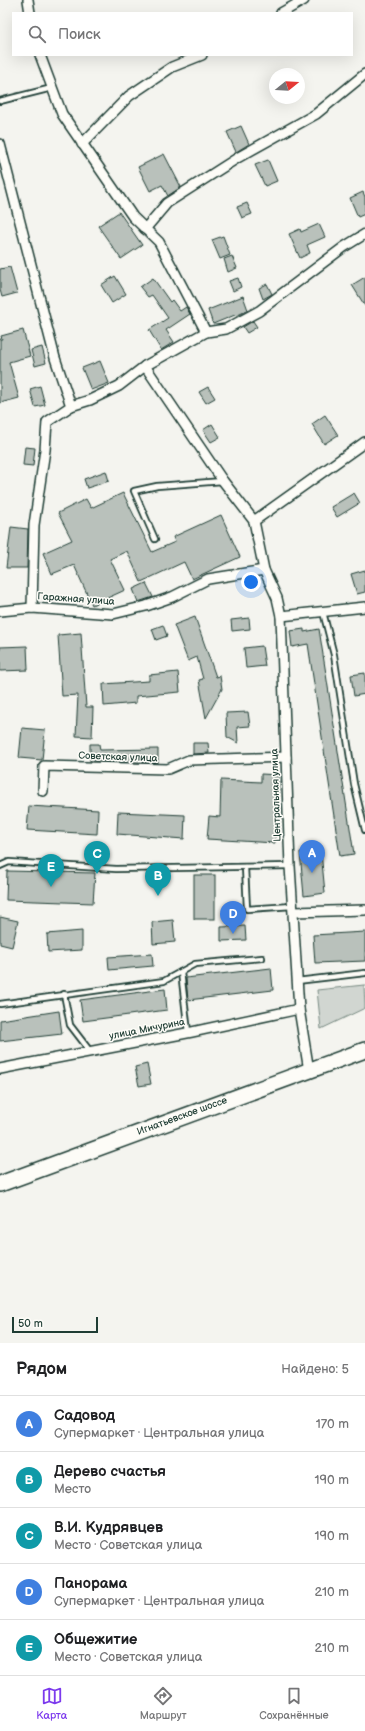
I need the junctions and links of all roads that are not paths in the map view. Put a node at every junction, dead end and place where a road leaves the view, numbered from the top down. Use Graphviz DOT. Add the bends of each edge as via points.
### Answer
graph roads {
  1 [pos="28,0"];
  2 [pos="304,0"];
  3 [pos="30,12"];
  4 [pos="283,12"];
  5 [pos="40,56"];
  6 [pos="200,56"];
  7 [pos="365,74"];
  8 [pos="52,88"];
  9 [pos="0,101"];
  10 [pos="0,144"];
  11 [pos="82,144"];
  12 [pos="146,229"];
  13 [pos="365,234"];
  14 [pos="206,332"];
  15 [pos="145,366"];
  16 [pos="71,406"];
  17 [pos="365,442"];
  18 [pos="223,481"];
  19 [pos="254,521"];
  20 [pos="155,539"];
  21 [pos="264,570"];
  22 [pos="32,608"];
  23 [pos="365,608"];
  24 [pos="0,612"];
  25 [pos="323,612"];
  26 [pos="281,616"];
  27 [pos="286,757"];
  28 [pos="43,791"];
  29 [pos="365,830"];
  30 [pos="0,866"];
  31 [pos="290,866"];
  32 [pos="245,867"];
  33 [pos="293,909"];
  34 [pos="365,910"];
  35 [pos="262,958"];
  36 [pos="181,972"];
  37 [pos="365,973"];
  38 [pos="297,981"];
  39 [pos="64,994"];
  40 [pos="0,1004"];
  41 [pos="299,1009"];
  42 [pos="188,1032"];
  43 [pos="365,1050"];
  44 [pos="90,1051"];
  45 [pos="0,1069"];
  46 [pos="309,1071"];
  47 [pos="0,1184"];
  1 -- 3 [label="street"];
  2 -- 4 [label="street"];
  5 -- 8 [label="street"];
  6 -- 11 [label="street" via="172,67 129,96"];
  7 -- 12 [label="street" via="316,114 239,156 167,203"];
  8 -- 9 [label="lane"];
  8 -- 11 [label="street" via="62,114"];
  10 -- 16 [label="street" via="55,358"];
  11 -- 12 [label="street" via="134,217"];
  12 -- 14 [label="street" via="159,242"];
  13 -- 14 [label="street" via="259,310 226,329"];
  14 -- 15 [label="street"];
  15 -- 16 [label="street" via="119,386"];
  15 -- 18 [label="street"];
  16 -- 22 [label="street" via="47,422 34,525"];
  17 -- 19 [label="street"];
  18 -- 19 [label="street"];
  18 -- 20 [label="lane" via="157,486 134,491"];
  19 -- 21 [label="street, Центральная улица"];
  21 -- 22 [label="street, Гаражная улица" via="208,579 172,597 113,614"];
  21 -- 26 [label="street, Центральная улица" via="277,598"];
  22 -- 24 [label="street, Гаражная улица"];
  23 -- 25 [label="street"];
  25 -- 26 [label="street"];
  25 -- 29 [label="lane" via="334,655 354,784"];
  26 -- 27 [label="street, Центральная улица"];
  27 -- 28 [label="street, Советская улица" via="189,760 168,769 44,766"];
  27 -- 31 [label="street, Центральная улица"];
  30 -- 32 [label="lane" via="9,862 116,869"];
  31 -- 32 [label="lane"];
  31 -- 33 [label="street, Центральная улица"];
  32 -- 33 [label="lane" via="247,909"];
  33 -- 34 [label="street"];
  33 -- 38 [label="street, Центральная улица"];
  35 -- 36 [label="lane" via="194,964"];
  36 -- 39 [label="lane" via="164,980"];
  36 -- 42 [label="lane"];
  37 -- 38 [label="lane"];
  38 -- 41 [label="street, Центральная улица"];
  39 -- 40 [label="lane"];
  39 -- 44 [label="lane" via="70,1025"];
  41 -- 42 [label="street, улица Мичурина"];
  41 -- 46 [label="street, Центральная улица"];
  42 -- 44 [label="street, улица Мичурина"];
  43 -- 46 [label="main road, Игнатьевское шоссе"];
  44 -- 45 [label="street, улица Мичурина"];
  46 -- 47 [label="main road, Игнатьевское шоссе"];
}
